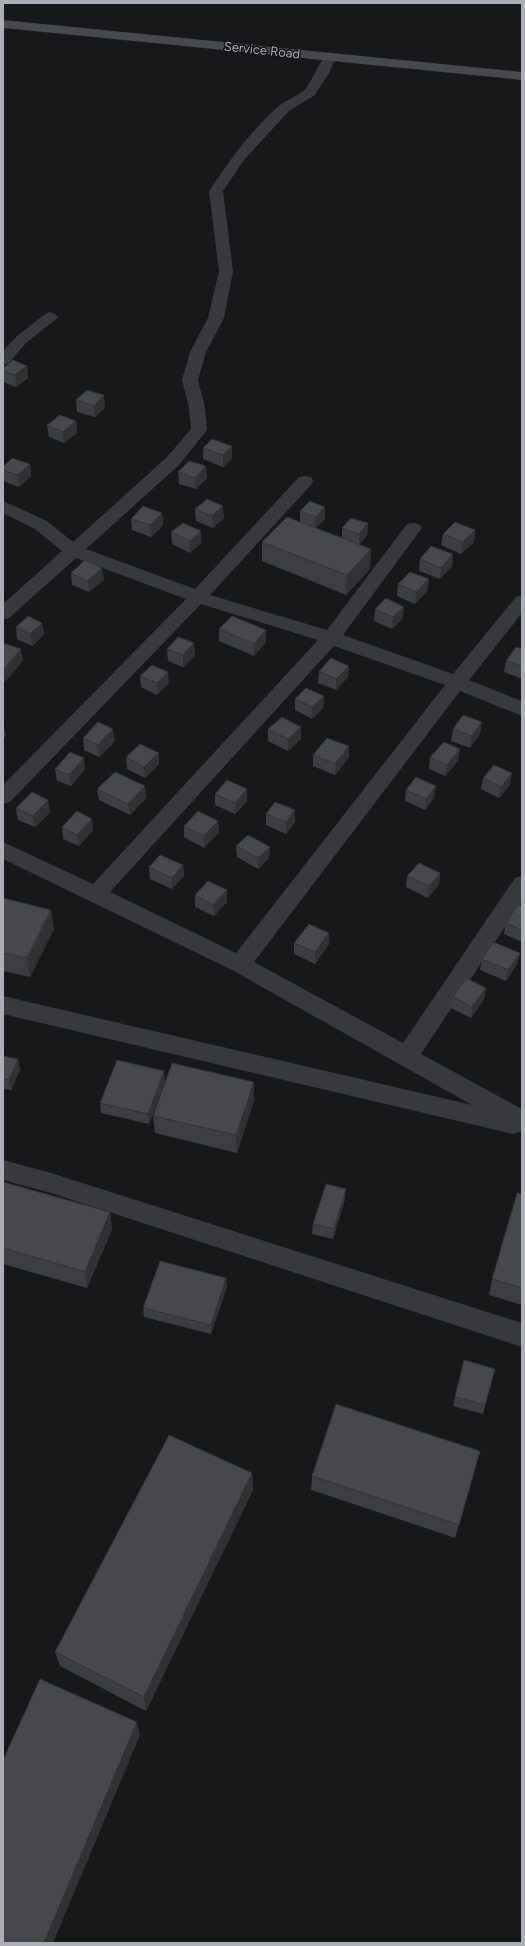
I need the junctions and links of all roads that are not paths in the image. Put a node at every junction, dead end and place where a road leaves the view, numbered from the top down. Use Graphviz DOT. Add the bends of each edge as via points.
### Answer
graph roads {
  1 [pos="3,24"];
  2 [pos="330,57"];
  3 [pos="522,76"];
  4 [pos="50,317"];
  5 [pos="3,360"];
  6 [pos="305,481"];
  7 [pos="3,506"];
  8 [pos="413,528"];
  9 [pos="72,550"];
  10 [pos="198,597"];
  11 [pos="522,601"];
  12 [pos="3,614"];
  13 [pos="331,638"];
  14 [pos="457,682"];
  15 [pos="522,708"];
  16 [pos="3,797"];
  17 [pos="3,850"];
  18 [pos="522,884"];
  19 [pos="95,894"];
  20 [pos="240,964"];
  21 [pos="3,1005"];
  22 [pos="406,1057"];
  23 [pos="522,1121"];
  24 [pos="522,1126"];
  25 [pos="3,1170"];
  26 [pos="522,1335"];
  1 -- 2 [label="main road, Service Road"];
  2 -- 3 [label="main road, Service Road"];
  2 -- 9 [label="street" via="310,92 284,108 239,156 216,191 226,271 216,318 198,352 190,380 199,430 173,461"];
  4 -- 5 [label="street" via="21,340"];
  6 -- 10 [label="street"];
  7 -- 9 [label="street" via="41,525"];
  8 -- 13 [label="street"];
  9 -- 10 [label="street"];
  9 -- 12 [label="street"];
  10 -- 13 [label="street"];
  10 -- 16 [label="street"];
  11 -- 14 [label="street"];
  13 -- 14 [label="street"];
  13 -- 19 [label="street"];
  14 -- 15 [label="street"];
  14 -- 20 [label="street"];
  17 -- 19 [label="street"];
  18 -- 22 [label="street"];
  19 -- 20 [label="street"];
  20 -- 22 [label="street"];
  21 -- 24 [label="street"];
  22 -- 23 [label="street"];
  25 -- 26 [label="street" via="51,1183"];
}
